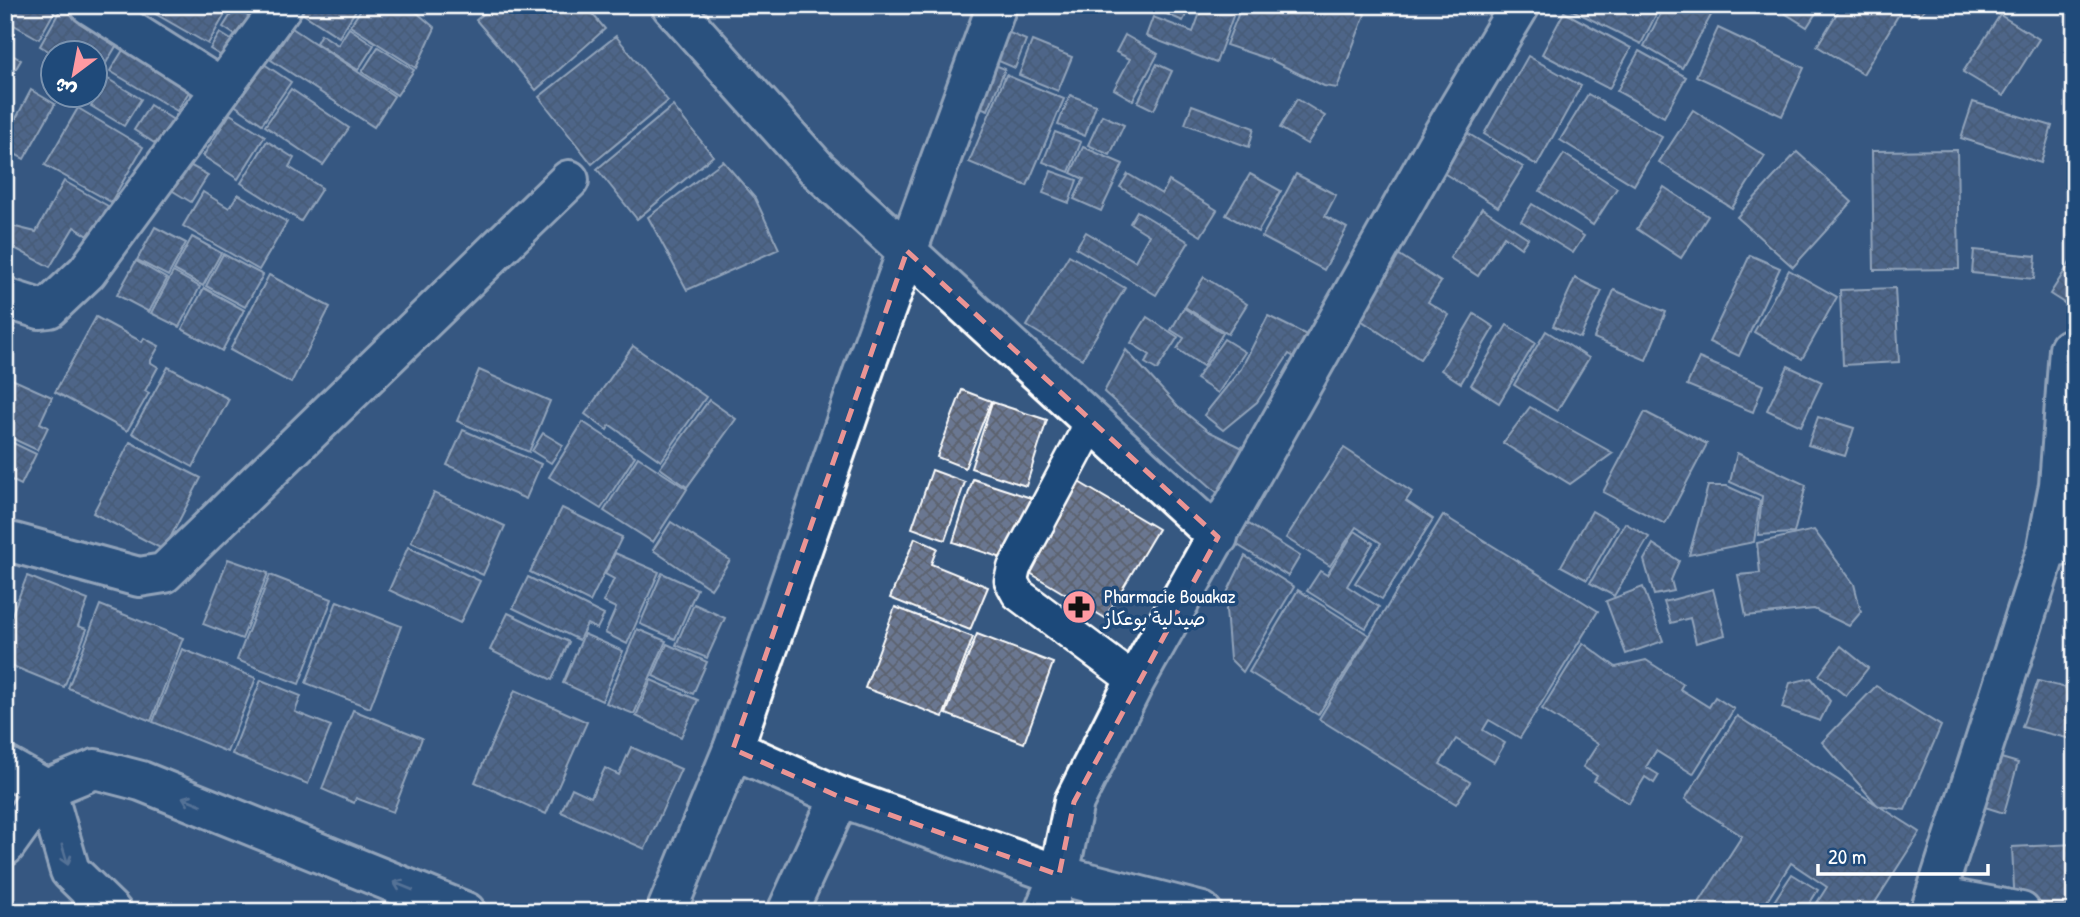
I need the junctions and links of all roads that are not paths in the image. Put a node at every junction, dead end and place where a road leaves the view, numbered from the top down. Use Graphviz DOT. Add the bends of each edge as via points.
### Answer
graph roads {
  1 [pos="90,5"];
  2 [pos="283,5"];
  3 [pos="671,5"];
  4 [pos="997,5"];
  5 [pos="1520,5"];
  6 [pos="221,88"];
  7 [pos="569,180"];
  8 [pos="907,251"];
  9 [pos="5,298"];
  10 [pos="2069,349"];
  11 [pos="1092,422"];
  12 [pos="1217,537"];
  13 [pos="8,547"];
  14 [pos="2060,549"];
  15 [pos="1135,681"];
  16 [pos="733,749"];
  17 [pos="5,766"];
  18 [pos="46,789"];
  19 [pos="840,797"];
  20 [pos="5,846"];
  21 [pos="1059,875"];
  22 [pos="1933,904"];
  23 [pos="112,912"];
  24 [pos="466,912"];
  25 [pos="666,912"];
  26 [pos="788,912"];
  27 [pos="1044,912"];
  28 [pos="1202,912"];
  29 [pos="2021,912"];
  1 -- 6 [label="street"];
  2 -- 6 [label="street"];
  3 -- 8 [label="street" via="818,170"];
  4 -- 8 [label="street"];
  5 -- 12 [label="street"];
  6 -- 9 [label="street" via="87,272 52,306 40,309"];
  7 -- 13 [label="street" via="164,573 139,577"];
  8 -- 11 [label="street"];
  8 -- 16 [label="street"];
  10 -- 14 [label="street" via="2059,485"];
  11 -- 12 [label="street"];
  11 -- 15 [label="lane" via="1011,581 1018,594"];
  12 -- 15 [label="street"];
  14 -- 22 [label="street"];
  15 -- 21 [label="street" via="1074,802"];
  16 -- 19 [label="street"];
  16 -- 25 [label="street"];
  17 -- 18 [label="street"];
  18 -- 20 [label="street"];
  18 -- 23 [label="street, one-way" via="70,871"];
  24 -- 18 [label="street, one-way" via="141,780 95,769"];
  19 -- 21 [label="street"];
  19 -- 26 [label="street"];
  21 -- 27 [label="street"];
  21 -- 28 [label="street"];
  22 -- 29 [label="street"];
}
